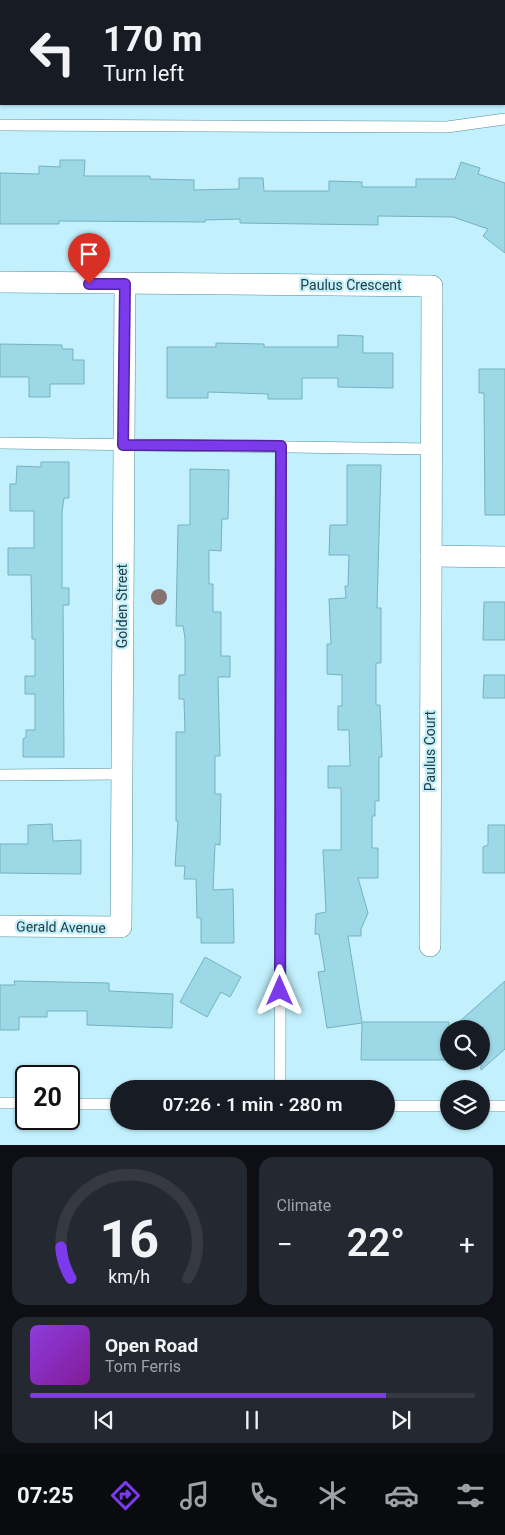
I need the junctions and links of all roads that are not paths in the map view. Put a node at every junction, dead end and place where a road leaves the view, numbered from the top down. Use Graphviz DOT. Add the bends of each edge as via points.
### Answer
graph roads {
  1 [pos="505,118"];
  2 [pos="0,125"];
  3 [pos="0,282"];
  4 [pos="125,284"];
  5 [pos="0,443"];
  6 [pos="123,445"];
  7 [pos="281,446"];
  8 [pos="432,449"];
  9 [pos="431,556"];
  10 [pos="505,557"];
  11 [pos="122,774"];
  12 [pos="0,775"];
  13 [pos="0,926"];
  14 [pos="121,927"];
  15 [pos="430,946"];
  16 [pos="280,1080"];
  17 [pos="0,1103"];
  18 [pos="15,1103"];
  19 [pos="80,1104"];
  20 [pos="110,1104"];
  21 [pos="395,1106"];
  22 [pos="440,1106"];
  23 [pos="490,1106"];
  24 [pos="505,1106"];
  1 -- 2 [label="lane" via="447,127"];
  3 -- 4 [label="street, Paulus Crescent"];
  4 -- 6 [label="street, Golden Street"];
  4 -- 8 [label="street, Paulus Crescent" via="432,286"];
  5 -- 6 [label="lane"];
  6 -- 7 [label="lane"];
  6 -- 11 [label="street, Golden Street"];
  7 -- 8 [label="lane"];
  7 -- 16 [label="lane"];
  8 -- 9 [label="street, Paulus Crescent"];
  9 -- 10 [label="street"];
  9 -- 15 [label="street, Paulus Court"];
  11 -- 12 [label="lane"];
  11 -- 14 [label="street, Golden Street"];
  13 -- 14 [label="street, Gerald Avenue"];
  17 -- 18 [label="lane"];
  19 -- 20 [label="lane"];
  21 -- 22 [label="lane"];
  23 -- 24 [label="lane"];
}
